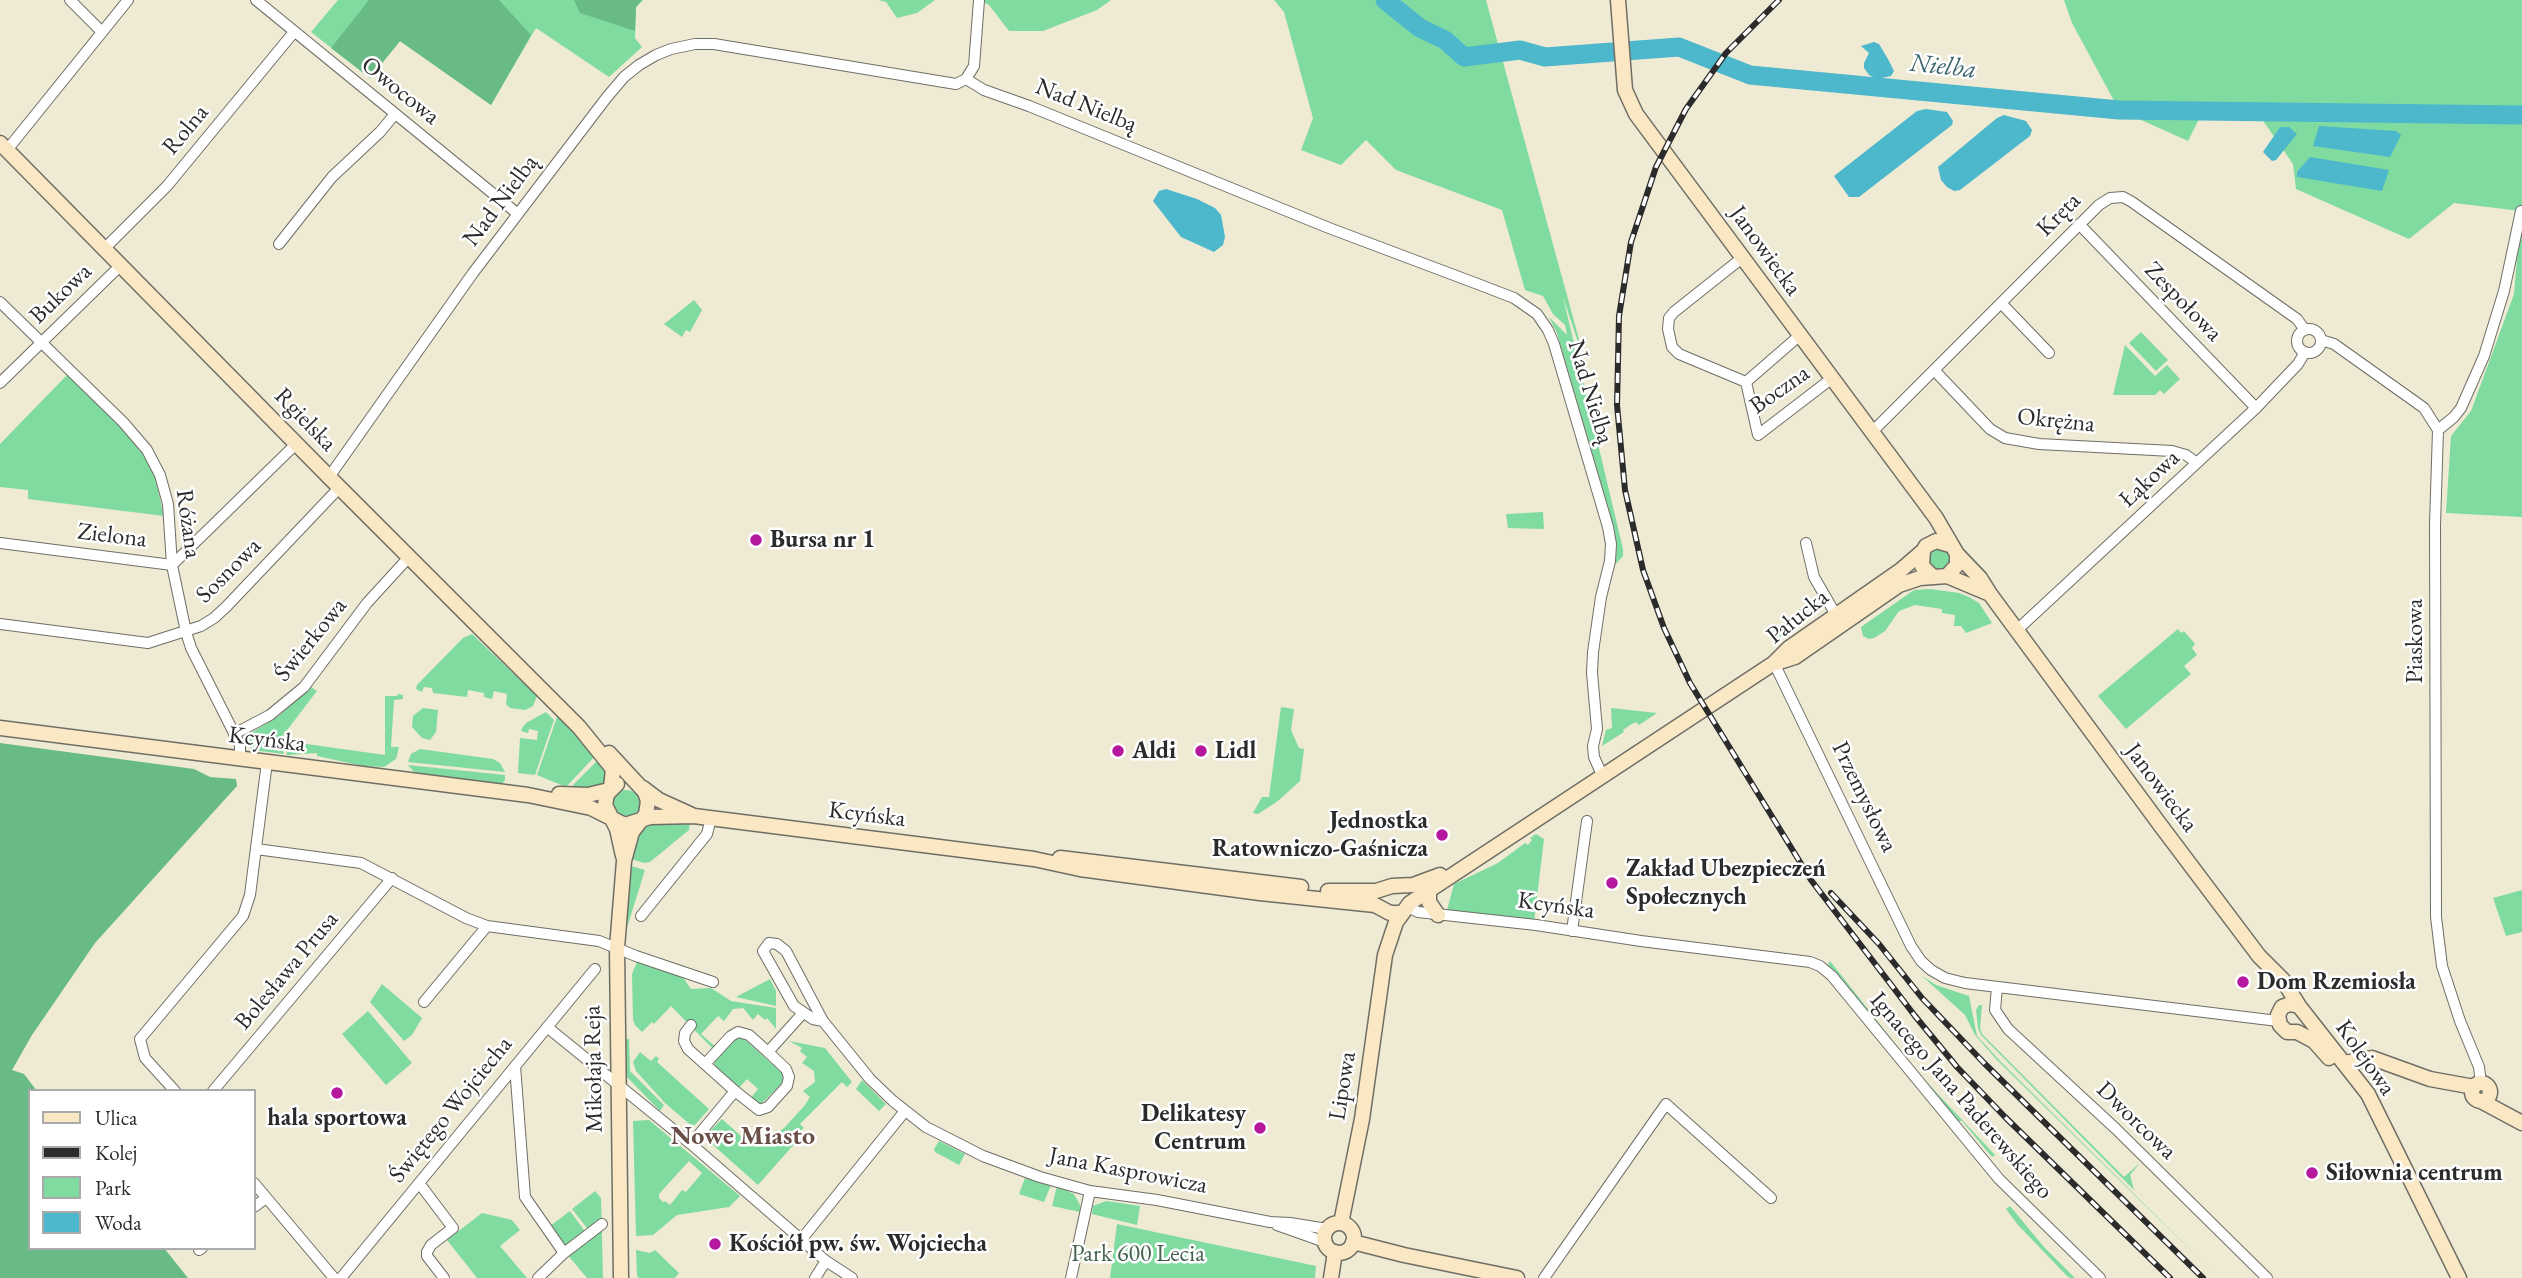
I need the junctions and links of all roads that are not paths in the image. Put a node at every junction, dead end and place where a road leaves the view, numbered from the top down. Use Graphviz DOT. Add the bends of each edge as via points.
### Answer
graph roads {
  1 [pos="70,0"];
  2 [pos="128,0"];
  3 [pos="256,0"];
  4 [pos="979,0"];
  5 [pos="1618,0"];
  6 [pos="102,32"];
  7 [pos="294,32"];
  8 [pos="966,79"];
  9 [pos="395,114"];
  10 [pos="4,146"];
  11 [pos="2521,211"];
  12 [pos="518,214"];
  13 [pos="2079,224"];
  14 [pos="279,244"];
  15 [pos="104,249"];
  16 [pos="1742,258"];
  17 [pos="121,265"];
  18 [pos="0,302"];
  19 [pos="2001,303"];
  20 [pos="2305,330"];
  21 [pos="1799,336"];
  22 [pos="2321,340"];
  23 [pos="41,342"];
  24 [pos="2305,352"];
  25 [pos="2049,353"];
  26 [pos="1934,370"];
  27 [pos="1831,379"];
  28 [pos="1746,382"];
  29 [pos="0,383"];
  30 [pos="2256,408"];
  31 [pos="2438,430"];
  32 [pos="1871,433"];
  33 [pos="296,444"];
  34 [pos="2197,463"];
  35 [pos="334,482"];
  36 [pos="1927,509"];
  37 [pos="0,543"];
  38 [pos="1806,543"];
  39 [pos="1924,549"];
  40 [pos="1954,549"];
  41 [pos="409,557"];
  42 [pos="172,565"];
  43 [pos="1940,576"];
  44 [pos="1990,594"];
  45 [pos="1836,615"];
  46 [pos="0,624"];
  47 [pos="2017,631"];
  48 [pos="186,632"];
  49 [pos="1774,663"];
  50 [pos="579,727"];
  51 [pos="0,728"];
  52 [pos="234,734"];
  53 [pos="240,759"];
  54 [pos="267,762"];
  55 [pos="1602,775"];
  56 [pos="640,786"];
  57 [pos="610,789"];
  58 [pos="528,795"];
  59 [pos="694,816"];
  60 [pos="711,818"];
  61 [pos="612,820"];
  62 [pos="639,821"];
  63 [pos="1587,821"];
  64 [pos="256,849"];
  65 [pos="1034,859"];
  66 [pos="624,860"];
  67 [pos="1458,870"];
  68 [pos="392,878"];
  69 [pos="1403,887"];
  70 [pos="1386,889"];
  71 [pos="1429,889"];
  72 [pos="1384,908"];
  73 [pos="1407,908"];
  74 [pos="1438,915"];
  75 [pos="641,916"];
  76 [pos="486,926"];
  77 [pos="1572,931"];
  78 [pos="617,948"];
  79 [pos="1385,955"];
  80 [pos="1823,968"];
  81 [pos="595,969"];
  82 [pos="713,982"];
  83 [pos="1997,987"];
  84 [pos="424,1002"];
  85 [pos="2297,1009"];
  86 [pos="803,1013"];
  87 [pos="823,1021"];
  88 [pos="2278,1021"];
  89 [pos="691,1026"];
  90 [pos="547,1027"];
  91 [pos="2297,1032"];
  92 [pos="768,1052"];
  93 [pos="2344,1063"];
  94 [pos="705,1064"];
  95 [pos="2389,1065"];
  96 [pos="515,1066"];
  97 [pos="2352,1080"];
  98 [pos="617,1084"];
  99 [pos="173,1089"];
  100 [pos="215,1089"];
  101 [pos="735,1091"];
  102 [pos="2480,1093"];
  103 [pos="905,1111"];
  104 [pos="2522,1121"];
  105 [pos="691,1144"];
  106 [pos="419,1183"];
  107 [pos="256,1186"];
  108 [pos="1090,1191"];
  109 [pos="266,1198"];
  110 [pos="1771,1198"];
  111 [pos="256,1206"];
  112 [pos="1342,1223"];
  113 [pos="602,1224"];
  114 [pos="801,1240"];
  115 [pos="1329,1241"];
  116 [pos="1353,1242"];
  117 [pos="564,1253"];
  118 [pos="826,1261"];
  119 [pos="334,1278"];
  120 [pos="341,1278"];
  121 [pos="444,1278"];
  122 [pos="538,1278"];
  123 [pos="621,1278"];
  124 [pos="815,1278"];
  125 [pos="852,1278"];
  126 [pos="1071,1278"];
  127 [pos="1331,1278"];
  128 [pos="1517,1278"];
  129 [pos="1544,1278"];
  130 [pos="2100,1278"];
  131 [pos="2267,1278"];
  132 [pos="2459,1278"];
  1 -- 6 [label="street"];
  2 -- 6 [label="street"];
  3 -- 7 [label="street, Owocowa"];
  4 -- 8 [label="street" via="974,66"];
  5 -- 16 [label="street, Janowiecka" via="1627,96"];
  6 -- 10 [label="street"];
  7 -- 9 [label="street, Owocowa"];
  7 -- 15 [label="street, Rolna" via="167,186"];
  8 -- 12 [label="street, Nad Nielbą" via="947,84 714,44 671,49 648,59 618,83"];
  8 -- 55 [label="street, Nad Nielbą" via="1329,228 1514,298 1537,314 1554,344 1611,544 1592,663 1598,729 1593,746"];
  9 -- 12 [label="street, Owocowa"];
  9 -- 14 [label="street" via="332,177"];
  10 -- 15 [label="street, Rgielska"];
  11 -- 31 [label="street" via="2484,356 2461,408"];
  12 -- 35 [label="street, Nad Nielbą" via="473,273"];
  13 -- 19 [label="street, Kręta"];
  13 -- 20 [label="street, Kręta" via="2104,201 2123,198 2297,319"];
  13 -- 30 [label="street, Zespołowa"];
  15 -- 17 [label="street, Rgielska"];
  16 -- 21 [label="street, Janowiecka"];
  16 -- 28 [label="street, Boczna" via="1674,312 1668,329 1672,347 1679,354"];
  17 -- 23 [label="street, Bukowa"];
  17 -- 33 [label="street, Rgielska"];
  18 -- 23 [label="street, Różana"];
  19 -- 25 [label="street"];
  19 -- 26 [label="street, Kręta"];
  20 -- 22 [label="street" via="2315,331"];
  20 -- 24 [label="street" via="2297,343"];
  21 -- 27 [label="street, Janowiecka"];
  21 -- 28 [label="street"];
  22 -- 24 [label="street" via="2316,350"];
  22 -- 31 [label="street" via="2334,344 2424,408"];
  23 -- 29 [label="street, Bukowa"];
  23 -- 42 [label="street, Różana" via="147,450 168,504"];
  24 -- 30 [label="street, Łąkowa"];
  26 -- 32 [label="street, Kręta"];
  26 -- 34 [label="street, Okrężna" via="1990,429 2005,438 2172,451"];
  27 -- 28 [label="street, Boczna" via="1758,435"];
  27 -- 32 [label="street, Janowiecka"];
  30 -- 34 [label="street, Łąkowa"];
  31 -- 102 [label="street, Piaskowa" via="2436,917 2442,966 2479,1067"];
  32 -- 36 [label="street, Janowiecka"];
  33 -- 35 [label="street, Rgielska"];
  33 -- 42 [label="street, Zielona"];
  34 -- 47 [label="street, Łąkowa"];
  35 -- 41 [label="street, Rgielska"];
  35 -- 48 [label="street, Sosnowa" via="214,618"];
  36 -- 39 [label="street" via="1930,525"];
  36 -- 40 [label="street, Janowiecka"];
  37 -- 42 [label="street, Zielona"];
  38 -- 45 [label="street" via="1814,577"];
  39 -- 40 [label="street" via="1936,541"];
  39 -- 43 [label="street" via="1922,566"];
  39 -- 45 [label="street, Pałucka"];
  40 -- 43 [label="street" via="1957,565"];
  40 -- 44 [label="street, Janowiecka"];
  41 -- 50 [label="street, Rgielska"];
  41 -- 52 [label="street, Świerkowa" via="381,586 304,687 270,715"];
  42 -- 48 [label="street, Różana"];
  43 -- 44 [label="street"];
  43 -- 49 [label="street, Pałucka" via="1914,579 1891,590 1795,657"];
  44 -- 47 [label="street, Janowiecka"];
  45 -- 49 [label="street, Pałucka"];
  46 -- 48 [label="street, Sosnowa" via="148,643"];
  47 -- 85 [label="street, Janowiecka"];
  48 -- 52 [label="street, Różana"];
  49 -- 55 [label="street"];
  49 -- 83 [label="street, Przemysłowa" via="1915,953 1945,978"];
  50 -- 56 [label="street, Rgielska"];
  50 -- 57 [label="street, Rgielska" via="613,769"];
  51 -- 53 [label="street, Kcyńska"];
  52 -- 53 [label="street, Różana"];
  53 -- 54 [label="street, Kcyńska"];
  54 -- 58 [label="street, Kcyńska"];
  54 -- 64 [label="street"];
  55 -- 67 [label="street"];
  56 -- 57 [label="street" via="624,782"];
  56 -- 59 [label="street, Kcyńska"];
  56 -- 62 [label="street" via="649,805"];
  57 -- 58 [label="street, Kcyńska" via="588,795"];
  57 -- 61 [label="street" via="605,805"];
  58 -- 61 [label="street, Kcyńska" via="591,808"];
  59 -- 60 [label="street, Kcyńska"];
  59 -- 62 [label="street, Kcyńska"];
  60 -- 65 [label="street, Kcyńska"];
  60 -- 75 [label="street" via="707,834"];
  61 -- 62 [label="street" via="625,825"];
  61 -- 66 [label="street, Mikołaja Reja"];
  62 -- 66 [label="street, Mikołaja Reja"];
  63 -- 77 [label="street"];
  64 -- 68 [label="street" via="347,859"];
  64 -- 99 [label="street" via="243,916 140,1039 145,1058"];
  65 -- 70 [label="street, Kcyńska" via="1082,859 1327,891"];
  65 -- 72 [label="street, Kcyńska" via="1080,869"];
  66 -- 78 [label="street, Mikołaja Reja"];
  67 -- 69 [label="street"];
  67 -- 71 [label="street"];
  68 -- 76 [label="street"];
  68 -- 100 [label="street, Bolesława Prusa"];
  69 -- 70 [label="street"];
  69 -- 73 [label="street" via="1410,895"];
  70 -- 72 [label="street"];
  71 -- 73 [label="street"];
  71 -- 74 [label="street" via="1429,902"];
  72 -- 73 [label="street" via="1394,914"];
  72 -- 79 [label="street, Lipowa"];
  73 -- 74 [label="street, Kcyńska"];
  73 -- 79 [label="street, Lipowa" via="1396,922"];
  74 -- 77 [label="street, Kcyńska"];
  76 -- 78 [label="street" via="582,937"];
  76 -- 84 [label="street"];
  77 -- 80 [label="street, Kcyńska" via="1810,962"];
  78 -- 82 [label="street"];
  78 -- 98 [label="street, Mikołaja Reja"];
  79 -- 112 [label="street, Lipowa"];
  80 -- 130 [label="street, Ignacego Jana Paderewskiego" via="1991,1169"];
  81 -- 90 [label="street, Świętego Wojciecha"];
  83 -- 88 [label="street, Przemysłowa"];
  83 -- 131 [label="street, Dworcowa" via="1995,1010 2008,1029"];
  85 -- 88 [label="street" via="2279,1012"];
  85 -- 91 [label="street" via="2304,1026"];
  85 -- 93 [label="street, Kolejowa"];
  86 -- 87 [label="street, Jana Kasprowicza"];
  86 -- 87 [label="street, Jana Kasprowicza" via="794,1006 766,957 764,948 769,943 786,951"];
  86 -- 92 [label="street"];
  87 -- 103 [label="street, Jana Kasprowicza" via="870,1079"];
  88 -- 91 [label="street" via="2287,1032"];
  89 -- 94 [label="street" via="684,1041"];
  90 -- 96 [label="street, Świętego Wojciecha"];
  90 -- 98 [label="street"];
  91 -- 97 [label="street, Kolejowa" via="2314,1041"];
  92 -- 94 [label="street" via="749,1035 738,1032"];
  92 -- 101 [label="street" via="786,1069 787,1086 768,1107 759,1110"];
  93 -- 95 [label="street" via="2372,1058"];
  93 -- 97 [label="street, Kolejowa"];
  94 -- 101 [label="street"];
  95 -- 97 [label="street" via="2371,1066"];
  95 -- 102 [label="street" via="2446,1088"];
  96 -- 106 [label="street, Świętego Wojciecha"];
  96 -- 117 [label="street" via="525,1197"];
  97 -- 132 [label="street, Kolejowa" via="2368,1094"];
  98 -- 105 [label="street"];
  98 -- 123 [label="street, Mikołaja Reja"];
  101 -- 105 [label="street"];
  102 -- 104 [label="street"];
  103 -- 108 [label="street, Jana Kasprowicza" via="983,1156"];
  103 -- 114 [label="street"];
  105 -- 114 [label="street"];
  106 -- 120 [label="street, Świętego Wojciecha"];
  106 -- 121 [label="street" via="453,1228 427,1252"];
  107 -- 109 [label="street"];
  108 -- 115 [label="street, Jana Kasprowicza" via="1290,1223"];
  108 -- 126 [label="street"];
  109 -- 111 [label="street"];
  109 -- 119 [label="street"];
  110 -- 129 [label="street" via="1666,1104"];
  112 -- 115 [label="street" via="1333,1224"];
  112 -- 116 [label="street" via="1353,1232"];
  113 -- 117 [label="street"];
  114 -- 118 [label="street"];
  115 -- 116 [label="street" via="1345,1251"];
  115 -- 127 [label="street"];
  116 -- 128 [label="street"];
  117 -- 122 [label="street"];
  118 -- 124 [label="street"];
  118 -- 125 [label="street"];
}
